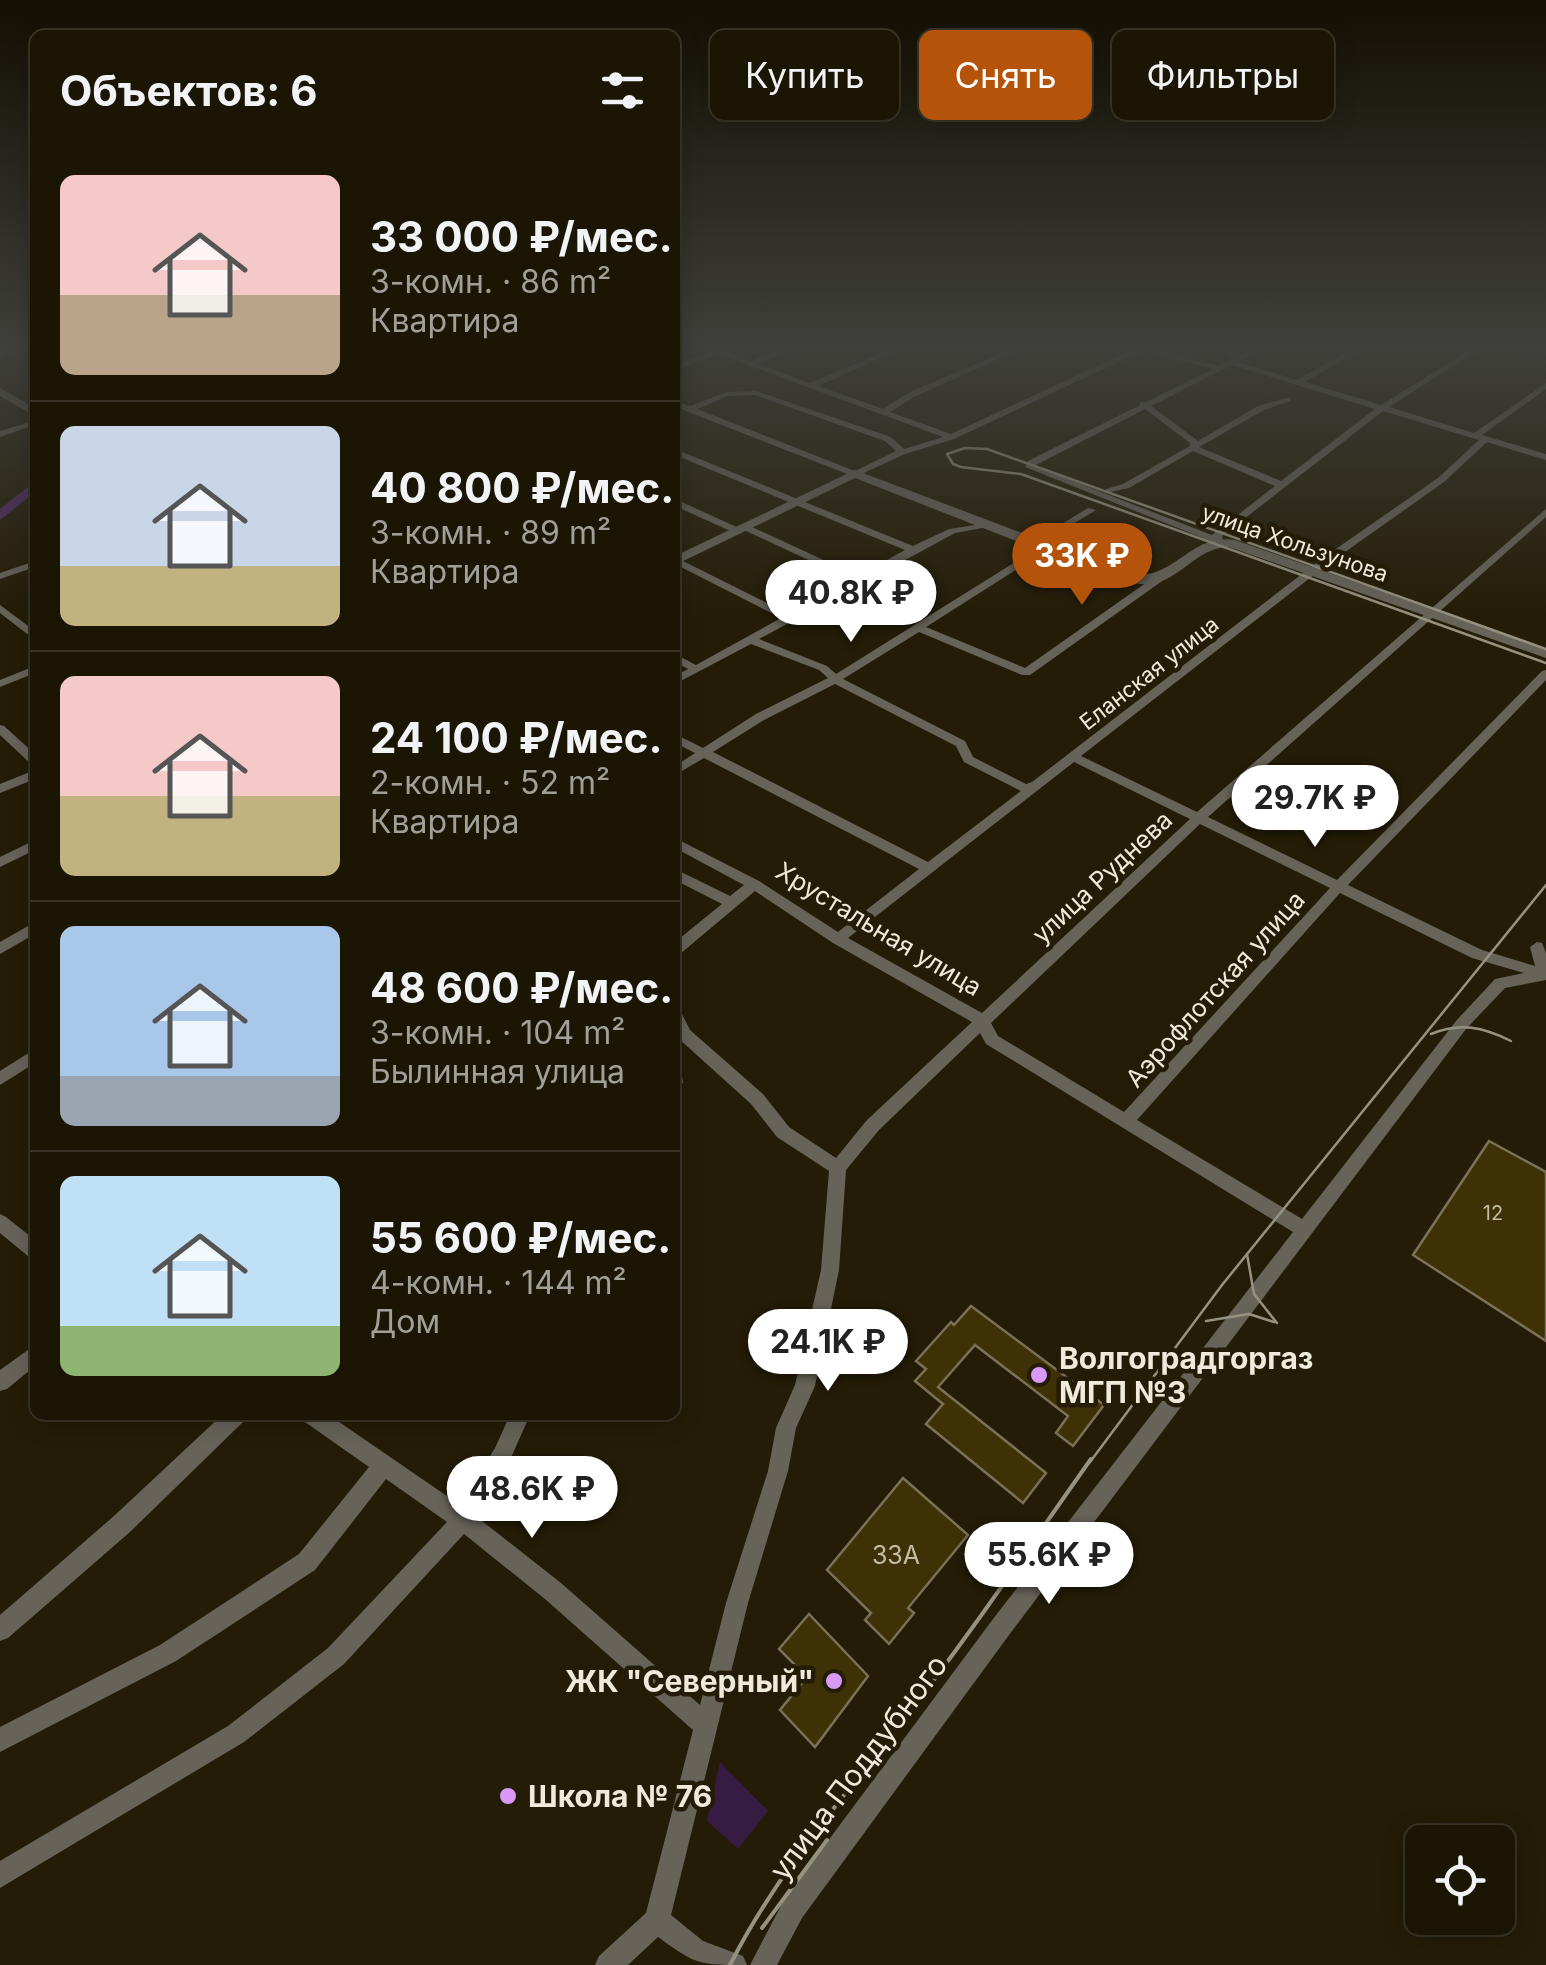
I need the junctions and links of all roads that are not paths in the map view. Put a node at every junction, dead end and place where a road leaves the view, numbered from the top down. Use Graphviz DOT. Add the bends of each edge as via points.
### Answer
graph roads {
  1 [pos="756,436"];
  2 [pos="879,436"];
  3 [pos="948,436"];
  4 [pos="954,436"];
  5 [pos="1082,436"];
  6 [pos="1186,436"];
  7 [pos="1215,436"];
  8 [pos="1344,436"];
  9 [pos="1471,436"];
  10 [pos="1482,436"];
  11 [pos="951,437"];
  12 [pos="1479,438"];
  13 [pos="1194,448"];
  14 [pos="902,452"];
  15 [pos="680,454"];
  16 [pos="1546,457"];
  17 [pos="854,474"];
  18 [pos="1279,484"];
  19 [pos="1109,491"];
  20 [pos="796,502"];
  21 [pos="680,504"];
  22 [pos="1091,510"];
  23 [pos="1546,512"];
  24 [pos="985,524"];
  25 [pos="742,529"];
  26 [pos="1218,542"];
  27 [pos="1039,546"];
  28 [pos="913,550"];
  29 [pos="680,559"];
  30 [pos="680,564"];
  31 [pos="30,566"];
  32 [pos="1311,572"];
  33 [pos="0,576"];
  34 [pos="1160,577"];
  35 [pos="857,579"];
  36 [pos="0,608"];
  37 [pos="1430,613"];
  38 [pos="786,617"];
  39 [pos="916,627"];
  40 [pos="30,633"];
  41 [pos="749,638"];
  42 [pos="1546,654"];
  43 [pos="680,659"];
  44 [pos="694,668"];
  45 [pos="30,671"];
  46 [pos="1546,673"];
  47 [pos="680,678"];
  48 [pos="835,679"];
  49 [pos="0,684"];
  50 [pos="0,730"];
  51 [pos="680,741"];
  52 [pos="702,754"];
  53 [pos="30,757"];
  54 [pos="1074,757"];
  55 [pos="680,767"];
  56 [pos="30,776"];
  57 [pos="1040,784"];
  58 [pos="0,789"];
  59 [pos="1199,818"];
  60 [pos="680,845"];
  61 [pos="30,847"];
  62 [pos="0,863"];
  63 [pos="926,867"];
  64 [pos="680,877"];
  65 [pos="754,884"];
  66 [pos="1339,886"];
  67 [pos="732,903"];
  68 [pos="30,930"];
  69 [pos="838,939"];
  70 [pos="680,946"];
  71 [pos="1538,947"];
  72 [pos="0,949"];
  73 [pos="1546,975"];
  74 [pos="981,1020"];
  75 [pos="680,1025"];
  76 [pos="30,1059"];
  77 [pos="0,1080"];
  78 [pos="1127,1120"];
  79 [pos="838,1168"];
  80 [pos="0,1222"];
  81 [pos="1302,1228"];
  82 [pos="30,1247"];
  83 [pos="30,1358"];
  84 [pos="0,1382"];
  85 [pos="231,1420"];
  86 [pos="319,1420"];
  87 [pos="518,1420"];
  88 [pos="384,1465"];
  89 [pos="463,1520"];
  90 [pos="0,1630"];
  91 [pos="706,1726"];
  92 [pos="0,1740"];
  93 [pos="0,1875"];
  94 [pos="658,1920"];
  95 [pos="721,1964"];
  96 [pos="608,1965"];
  97 [pos="762,1965"];
  1 -- 17 [label="street"];
  2 -- 14 [label="street"];
  3 -- 11 [label="street"];
  4 -- 11 [label="street"];
  5 -- 26 [label="street, улица Хользунова" via="1031,462 1031,470"];
  6 -- 13 [label="street"];
  7 -- 13 [label="street"];
  8 -- 18 [label="street"];
  9 -- 12 [label="street"];
  10 -- 12 [label="street, Еланская улица"];
  11 -- 14 [label="street"];
  12 -- 16 [label="street"];
  12 -- 32 [label="street, Еланская улица" via="1441,480"];
  13 -- 18 [label="street"];
  13 -- 19 [label="street"];
  14 -- 17 [label="street"];
  15 -- 20 [label="street"];
  17 -- 20 [label="street"];
  17 -- 24 [label="street"];
  18 -- 26 [label="street" via="1217,535"];
  20 -- 25 [label="street"];
  20 -- 28 [label="street"];
  21 -- 25 [label="street"];
  22 -- 27 [label="street"];
  23 -- 37 [label="street, улица Руднева"];
  24 -- 27 [label="street"];
  24 -- 28 [label="street"];
  25 -- 29 [label="street"];
  25 -- 35 [label="street"];
  26 -- 32 [label="street, улица Хользунова"];
  26 -- 34 [label="street"];
  27 -- 34 [label="street" via="1113,574"];
  27 -- 39 [label="street"];
  28 -- 35 [label="street"];
  30 -- 38 [label="street"];
  31 -- 33 [label="street"];
  32 -- 37 [label="street, улица Хользунова"];
  32 -- 54 [label="street, Еланская улица"];
  34 -- 39 [label="street" via="1026,673"];
  35 -- 38 [label="street"];
  36 -- 40 [label="street"];
  37 -- 42 [label="street, улица Хользунова"];
  37 -- 59 [label="street, улица Руднева"];
  38 -- 41 [label="street"];
  39 -- 48 [label="street"];
  41 -- 44 [label="street"];
  41 -- 48 [label="street"];
  43 -- 44 [label="street"];
  44 -- 47 [label="street"];
  45 -- 49 [label="street"];
  46 -- 66 [label="street, Аэрофлотская улица"];
  48 -- 52 [label="street"];
  48 -- 57 [label="street" via="961,744 968,759 1025,788"];
  50 -- 53 [label="street"];
  51 -- 52 [label="street"];
  52 -- 55 [label="street"];
  52 -- 63 [label="street"];
  54 -- 57 [label="street, Еланская улица"];
  54 -- 59 [label="street"];
  56 -- 58 [label="street"];
  57 -- 63 [label="street, Еланская улица"];
  59 -- 66 [label="street"];
  59 -- 74 [label="street, улица Руднева"];
  60 -- 65 [label="street, Хрустальная улица"];
  61 -- 62 [label="street"];
  63 -- 69 [label="street, Еланская улица"];
  64 -- 67 [label="street"];
  65 -- 67 [label="street"];
  65 -- 69 [label="street, Хрустальная улица"];
  66 -- 73 [label="street" via="1477,954"];
  66 -- 78 [label="street, Аэрофлотская улица"];
  67 -- 70 [label="street"];
  68 -- 72 [label="street"];
  69 -- 74 [label="street, Хрустальная улица"];
  71 -- 73 [label="street"];
  73 -- 81 [label="street, улица Поддубного" via="1500,983"];
  74 -- 78 [label="street, Хрустальная улица" via="992,1040"];
  74 -- 79 [label="street, улица Руднева"];
  75 -- 79 [label="street" via="783,1132"];
  76 -- 77 [label="street"];
  78 -- 81 [label="street, Хрустальная улица"];
  79 -- 91 [label="street" via="830,1270 805,1386 786,1428"];
  80 -- 82 [label="street"];
  81 -- 97 [label="street, улица Поддубного" via="793,1909"];
  83 -- 84 [label="street"];
  85 -- 90 [label="street"];
  86 -- 88 [label="street"];
  87 -- 89 [label="street"];
  88 -- 89 [label="street"];
  88 -- 92 [label="street" via="308,1562 168,1653"];
  89 -- 91 [label="street"];
  89 -- 93 [label="street" via="336,1656 236,1734"];
  91 -- 94 [label="street"];
  94 -- 95 [label="street"];
  94 -- 96 [label="street"];
}
